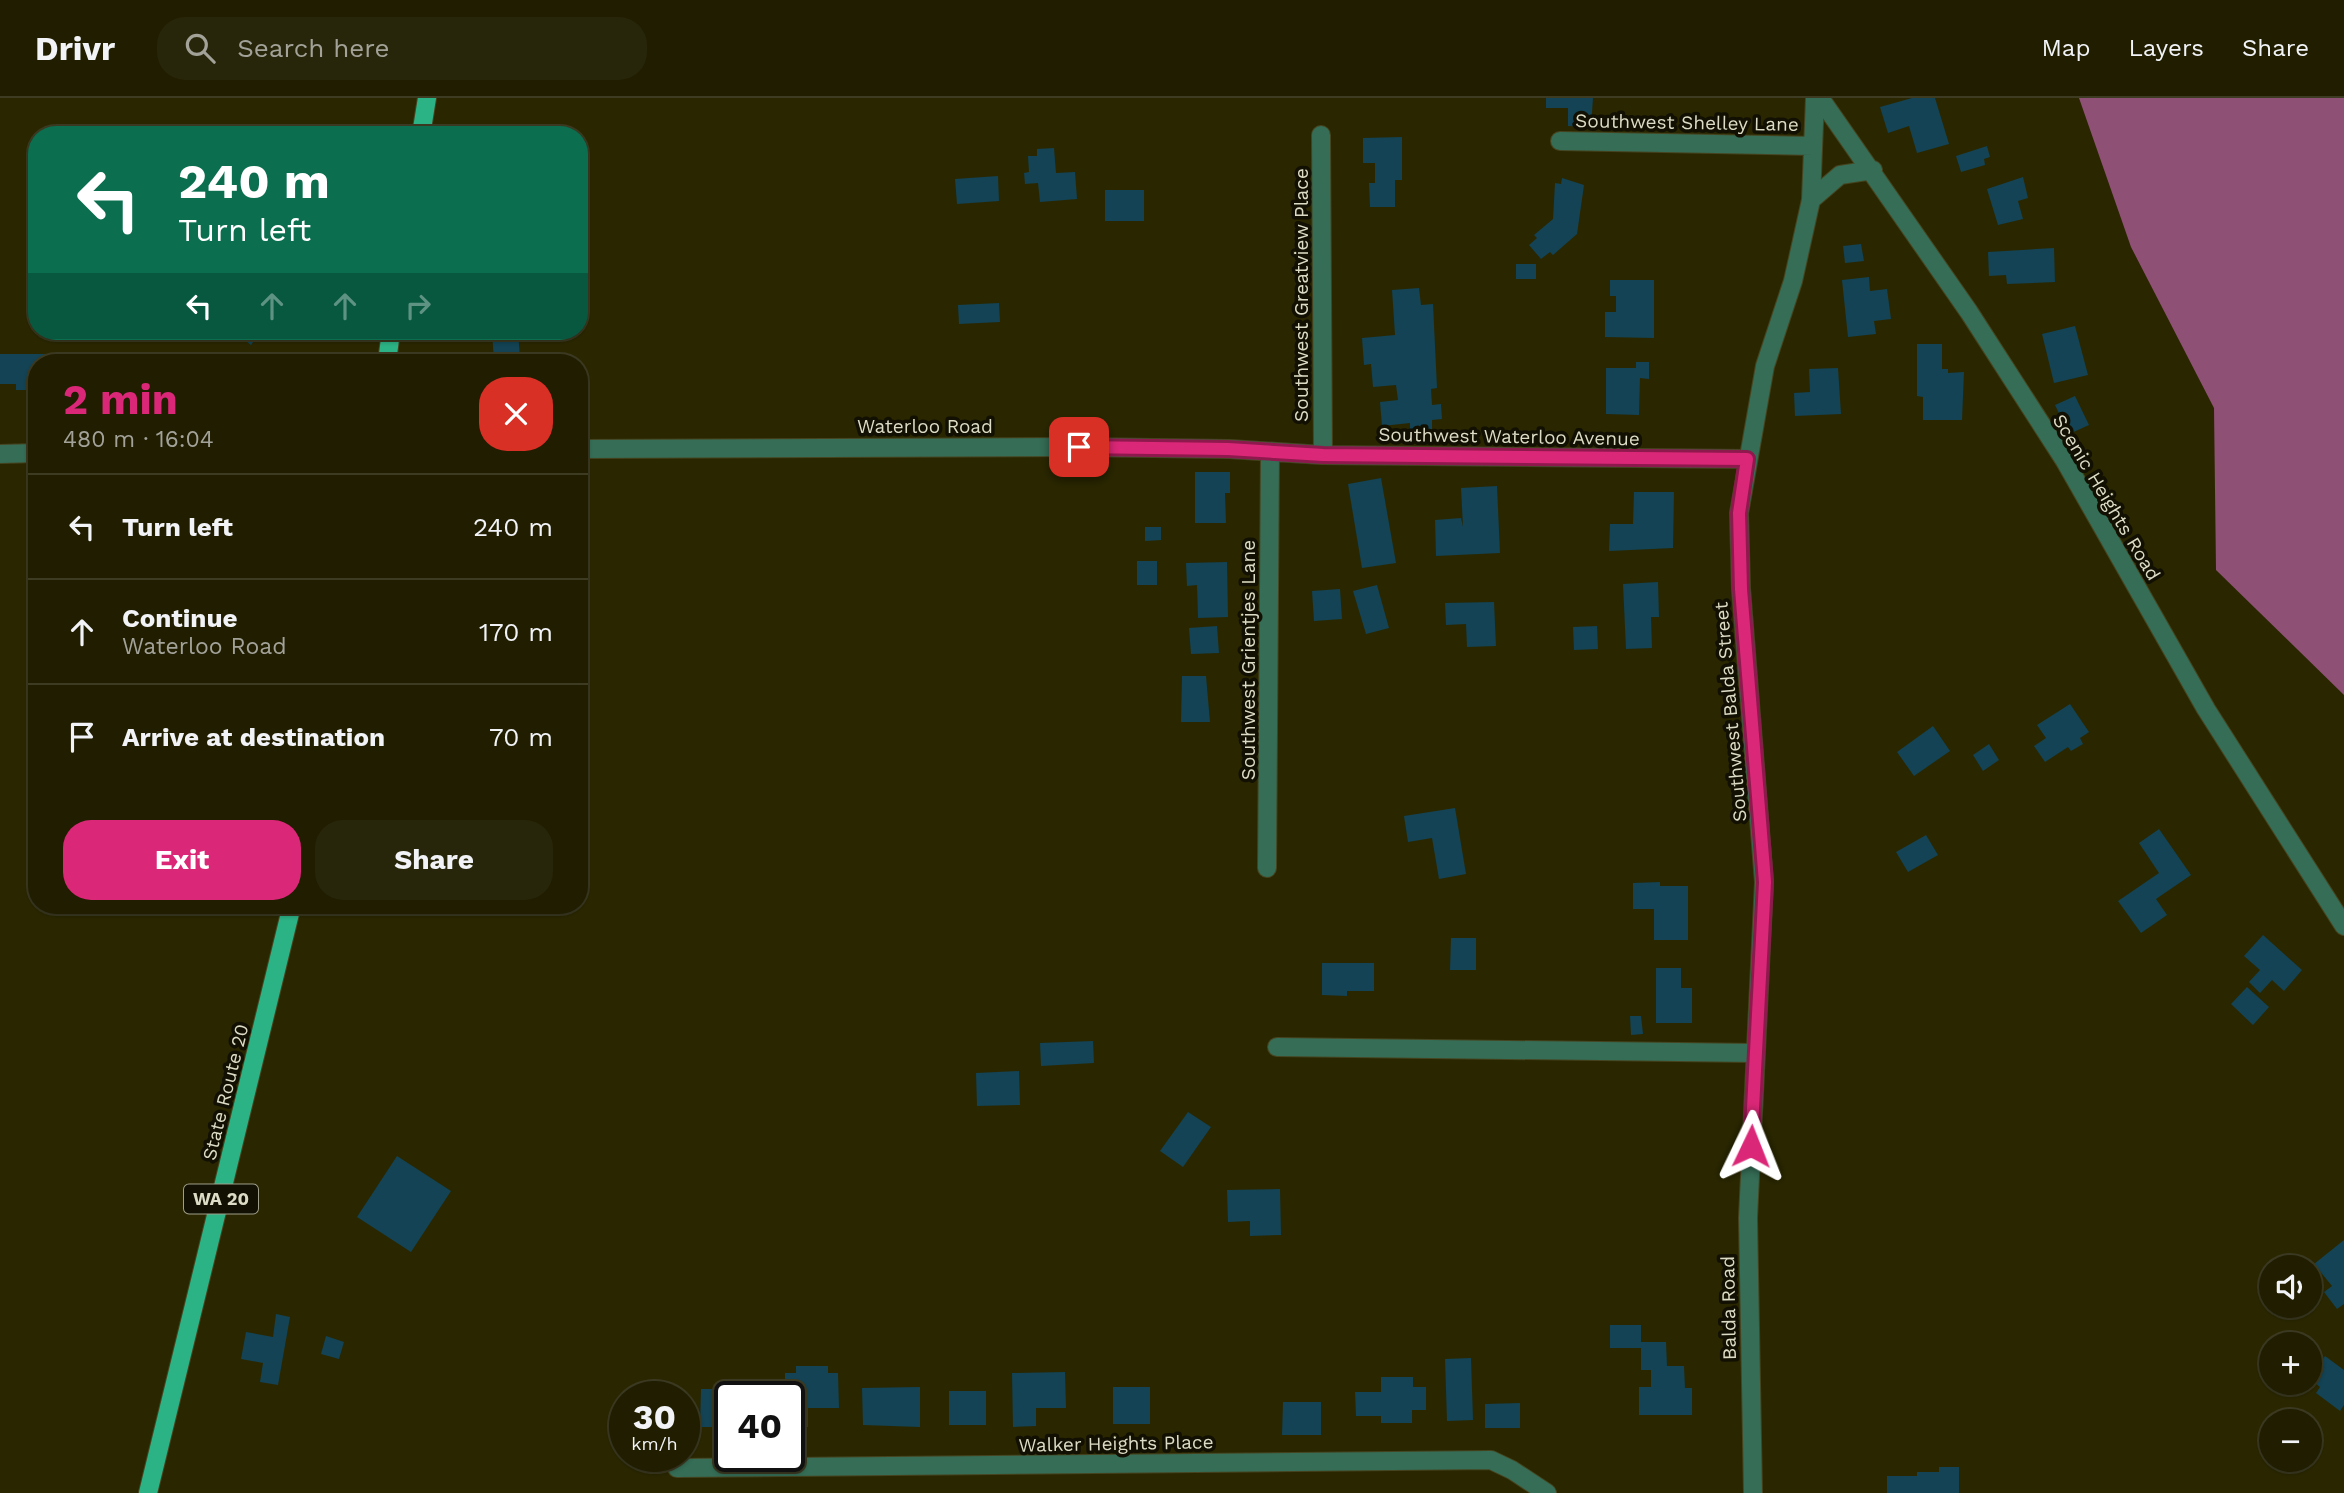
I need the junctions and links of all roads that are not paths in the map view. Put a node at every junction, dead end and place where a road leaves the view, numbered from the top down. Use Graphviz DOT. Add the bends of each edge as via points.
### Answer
graph roads {
  1 [pos="427,98"];
  2 [pos="1815,98"];
  3 [pos="1820,98"];
  4 [pos="422,126"];
  5 [pos="1321,135"];
  6 [pos="1560,141"];
  7 [pos="1814,146"];
  8 [pos="1873,170"];
  9 [pos="1811,200"];
  10 [pos="588,449"];
  11 [pos="1270,452"];
  12 [pos="28,453"];
  13 [pos="0,454"];
  14 [pos="1323,455"];
  15 [pos="1747,459"];
  16 [pos="1267,868"];
  17 [pos="290,914"];
  18 [pos="2344,926"];
  19 [pos="1277,1048"];
  20 [pos="1754,1053"];
  21 [pos="1753,1122"];
  22 [pos="700,1468"];
  23 [pos="148,1493"];
  24 [pos="1547,1493"];
  25 [pos="1753,1493"];
  1 -- 4 [label="main road"];
  2 -- 7 [label="street, Southwest Balda Street"];
  3 -- 8 [label="street, Scenic Heights Road"];
  5 -- 14 [label="street, Southwest Greatview Place"];
  6 -- 7 [label="street, Southwest Shelley Lane"];
  7 -- 9 [label="street, Southwest Balda Street"];
  8 -- 9 [label="street" via="1840,175"];
  8 -- 18 [label="street, Scenic Heights Road" via="2065,461 2206,709"];
  9 -- 15 [label="street, Southwest Balda Street" via="1793,281 1765,366"];
  10 -- 11 [label="street, Waterloo Road" via="1079,447"];
  11 -- 14 [label="street, Southwest Waterloo Avenue"];
  11 -- 16 [label="street, Southwest Grientjes Lane"];
  12 -- 13 [label="street"];
  14 -- 15 [label="street, Southwest Waterloo Avenue"];
  15 -- 20 [label="street, Southwest Balda Street" via="1739,513 1741,589 1765,882"];
  17 -- 23 [label="main road, State Route 20 / WA 20"];
  19 -- 20 [label="street"];
  20 -- 21 [label="street, Southwest Balda Street"];
  21 -- 25 [label="street, Balda Road" via="1748,1218"];
  22 -- 24 [label="street, Walker Heights Place" via="1491,1460"];
}
